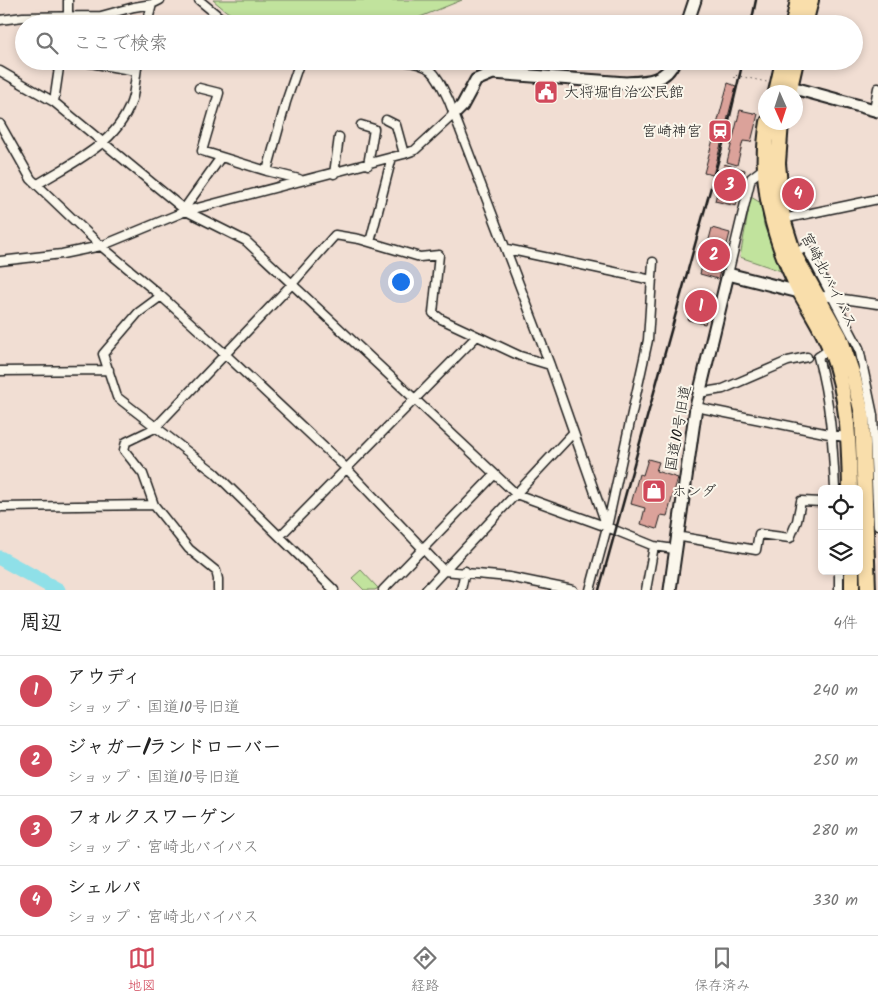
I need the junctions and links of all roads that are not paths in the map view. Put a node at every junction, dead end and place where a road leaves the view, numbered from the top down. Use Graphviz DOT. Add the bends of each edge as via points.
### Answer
graph roads {
  1 [pos="68,0"];
  2 [pos="160,0"];
  3 [pos="199,0"];
  4 [pos="695,0"];
  5 [pos="798,0"];
  6 [pos="811,0"];
  7 [pos="152,4"];
  8 [pos="69,15"];
  9 [pos="105,15"];
  10 [pos="149,15"];
  11 [pos="217,15"];
  12 [pos="690,15"];
  13 [pos="795,15"];
  14 [pos="807,15"];
  15 [pos="15,18"];
  16 [pos="0,20"];
  17 [pos="59,70"];
  18 [pos="130,70"];
  19 [pos="297,70"];
  20 [pos="431,70"];
  21 [pos="669,70"];
  22 [pos="783,70"];
  23 [pos="792,70"];
  24 [pos="0,71"];
  25 [pos="136,71"];
  26 [pos="783,85"];
  27 [pos="785,85"];
  28 [pos="199,88"];
  29 [pos="878,88"];
  30 [pos="803,94"];
  31 [pos="54,102"];
  32 [pos="876,110"];
  33 [pos="454,114"];
  34 [pos="386,120"];
  35 [pos="0,124"];
  36 [pos="361,125"];
  37 [pos="769,130"];
  38 [pos="779,130"];
  39 [pos="339,137"];
  40 [pos="103,144"];
  41 [pos="404,154"];
  42 [pos="221,157"];
  43 [pos="392,157"];
  44 [pos="368,165"];
  45 [pos="771,166"];
  46 [pos="267,170"];
  47 [pos="334,174"];
  48 [pos="301,180"];
  49 [pos="38,184"];
  50 [pos="878,199"];
  51 [pos="185,210"];
  52 [pos="783,219"];
  53 [pos="370,242"];
  54 [pos="101,246"];
  55 [pos="507,250"];
  56 [pos="794,254"];
  57 [pos="0,261"];
  58 [pos="653,262"];
  59 [pos="728,274"];
  60 [pos="652,280"];
  61 [pos="291,285"];
  62 [pos="800,292"];
  63 [pos="816,295"];
  64 [pos="161,296"];
  65 [pos="833,298"];
  66 [pos="878,304"];
  67 [pos="477,336"];
  68 [pos="830,349"];
  69 [pos="225,354"];
  70 [pos="807,357"];
  71 [pos="550,365"];
  72 [pos="108,370"];
  73 [pos="0,371"];
  74 [pos="698,393"];
  75 [pos="413,400"];
  76 [pos="696,406"];
  77 [pos="155,428"];
  78 [pos="573,433"];
  79 [pos="832,436"];
  80 [pos="848,438"];
  81 [pos="347,469"];
  82 [pos="494,474"];
  83 [pos="835,485"];
  84 [pos="850,485"];
  85 [pos="516,494"];
  86 [pos="818,502"];
  87 [pos="154,505"];
  88 [pos="0,507"];
  89 [pos="878,525"];
  90 [pos="607,527"];
  91 [pos="280,536"];
  92 [pos="676,536"];
  93 [pos="654,546"];
  94 [pos="423,548"];
  95 [pos="674,549"];
  96 [pos="444,571"];
  97 [pos="465,571"];
  98 [pos="839,575"];
  99 [pos="852,575"];
  100 [pos="218,590"];
  101 [pos="334,590"];
  102 [pos="383,590"];
  103 [pos="426,590"];
  104 [pos="461,590"];
  105 [pos="573,590"];
  106 [pos="590,590"];
  107 [pos="646,590"];
  108 [pos="670,590"];
  109 [pos="839,590"];
  110 [pos="852,590"];
  111 [pos="868,590"];
  1 -- 8 [label="street"];
  2 -- 7 [label="street"];
  3 -- 11 [label="street"];
  4 -- 12 [label="street"];
  5 -- 13 [label="highway"];
  6 -- 14 [label="highway"];
  7 -- 9 [label="street"];
  7 -- 10 [label="street"];
  15 -- 16 [label="street"];
  17 -- 31 [label="street"];
  18 -- 25 [label="street"];
  19 -- 46 [label="street"];
  20 -- 33 [label="street"];
  21 -- 33 [label="street" via="648,82 626,83 493,73 476,80"];
  22 -- 26 [label="highway"];
  23 -- 27 [label="highway"];
  24 -- 31 [label="street"];
  25 -- 40 [label="street" via="128,106 120,123"];
  28 -- 42 [label="street" via="219,93 202,151"];
  29 -- 32 [label="street"];
  30 -- 32 [label="street"];
  31 -- 40 [label="street"];
  33 -- 41 [label="street" via="415,150"];
  33 -- 55 [label="street"];
  34 -- 41 [label="street" via="396,125"];
  35 -- 49 [label="street" via="31,179"];
  36 -- 44 [label="street" via="374,129"];
  37 -- 45 [label="highway"];
  38 -- 45 [label="highway"];
  39 -- 47 [label="street"];
  40 -- 49 [label="street"];
  40 -- 51 [label="street"];
  41 -- 43 [label="street"];
  42 -- 46 [label="street"];
  42 -- 51 [label="street"];
  43 -- 44 [label="street"];
  43 -- 53 [label="street"];
  44 -- 47 [label="street"];
  45 -- 52 [label="highway, 宮崎北バイパス"];
  45 -- 59 [label="street" via="751,178"];
  45 -- 62 [label="highway, 宮崎北バイパス" via="770,222 783,259"];
  46 -- 48 [label="street"];
  47 -- 48 [label="street"];
  48 -- 51 [label="street"];
  49 -- 54 [label="street"];
  50 -- 52 [label="street"];
  51 -- 54 [label="street"];
  51 -- 61 [label="street" via="246,242"];
  52 -- 56 [label="highway, 宮崎北バイパス"];
  53 -- 61 [label="street" via="335,235"];
  53 -- 67 [label="street" via="420,258 439,255 433,313"];
  54 -- 57 [label="street"];
  54 -- 64 [label="street"];
  55 -- 60 [label="street"];
  55 -- 71 [label="street"];
  56 -- 63 [label="highway, 宮崎北バイパス"];
  56 -- 65 [label="street" via="806,247"];
  58 -- 60 [label="street"];
  59 -- 62 [label="street"];
  59 -- 74 [label="street, 国道10号旧道"];
  60 -- 90 [label="street" via="648,340"];
  61 -- 69 [label="street"];
  61 -- 75 [label="street"];
  62 -- 63 [label="street"];
  62 -- 68 [label="highway, 宮崎北バイパス"];
  63 -- 65 [label="street"];
  63 -- 111 [label="highway, 宮崎北バイパス" via="840,337 862,414"];
  64 -- 69 [label="street"];
  64 -- 72 [label="street" via="138,313 103,354"];
  65 -- 66 [label="street"];
  65 -- 89 [label="street" via="859,348 873,415"];
  67 -- 71 [label="street" via="520,356"];
  67 -- 75 [label="street"];
  68 -- 79 [label="street" via="818,357"];
  68 -- 80 [label="highway, 宮崎北バイパス" via="840,380"];
  69 -- 77 [label="street"];
  69 -- 81 [label="street"];
  70 -- 74 [label="street" via="788,361 723,389"];
  71 -- 78 [label="street"];
  72 -- 73 [label="street"];
  72 -- 77 [label="street" via="117,397"];
  74 -- 76 [label="street, 国道10号旧道"];
  75 -- 81 [label="street"];
  75 -- 82 [label="street"];
  76 -- 79 [label="street"];
  76 -- 92 [label="street, 国道10号旧道"];
  77 -- 87 [label="street" via="126,442 124,450 143,474"];
  77 -- 91 [label="street" via="215,473"];
  78 -- 85 [label="street"];
  78 -- 90 [label="street"];
  79 -- 80 [label="street"];
  79 -- 83 [label="street"];
  80 -- 84 [label="highway, 宮崎北バイパス"];
  81 -- 91 [label="street"];
  81 -- 94 [label="street"];
  82 -- 85 [label="street"];
  82 -- 94 [label="street"];
  85 -- 90 [label="street"];
  85 -- 96 [label="street"];
  86 -- 92 [label="street" via="801,502 790,538 759,534 756,550"];
  87 -- 88 [label="street"];
  87 -- 100 [label="street" via="189,549 216,571"];
  90 -- 93 [label="street"];
  90 -- 106 [label="street"];
  91 -- 101 [label="street"];
  92 -- 95 [label="street, 国道10号旧道"];
  93 -- 95 [label="street"];
  93 -- 107 [label="street"];
  94 -- 96 [label="street"];
  94 -- 102 [label="street"];
  95 -- 108 [label="street, 国道10号旧道"];
  96 -- 97 [label="street"];
  96 -- 103 [label="street"];
  97 -- 104 [label="street"];
  97 -- 105 [label="street"];
  98 -- 109 [label="street"];
  99 -- 110 [label="highway"];
}
